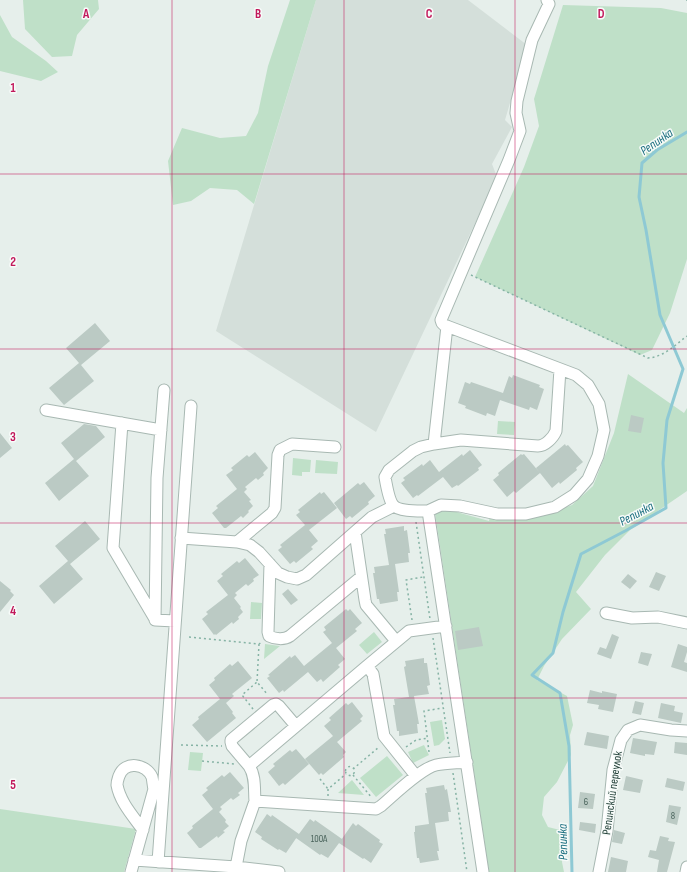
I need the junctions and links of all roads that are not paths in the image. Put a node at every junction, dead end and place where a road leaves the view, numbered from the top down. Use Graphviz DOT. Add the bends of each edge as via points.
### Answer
graph roads {
  1 [pos="547,0"];
  2 [pos="447,326"];
  3 [pos="560,369"];
  4 [pos="164,390"];
  5 [pos="191,406"];
  6 [pos="46,410"];
  7 [pos="122,423"];
  8 [pos="161,430"];
  9 [pos="434,444"];
  10 [pos="335,447"];
  11 [pos="394,506"];
  12 [pos="428,511"];
  13 [pos="355,532"];
  14 [pos="182,538"];
  15 [pos="237,542"];
  16 [pos="270,564"];
  17 [pos="361,576"];
  18 [pos="606,613"];
  19 [pos="155,620"];
  20 [pos="175,621"];
  21 [pos="687,623"];
  22 [pos="446,626"];
  23 [pos="396,641"];
  24 [pos="367,666"];
  25 [pos="296,726"];
  26 [pos="687,731"];
  27 [pos="467,762"];
  28 [pos="244,765"];
  29 [pos="416,776"];
  30 [pos="254,801"];
  31 [pos="142,830"];
  32 [pos="134,860"];
  33 [pos="158,862"];
  34 [pos="236,867"];
  35 [pos="687,867"];
  36 [pos="131,872"];
  37 [pos="279,872"];
  38 [pos="484,872"];
  39 [pos="599,872"];
  40 [pos="686,872"];
  1 -- 2 [label="street" via="549,4 532,40 517,101 516,113 520,131 442,318 442,323"];
  2 -- 3 [label="street"];
  2 -- 9 [label="street"];
  3 -- 9 [label="street" via="556,432 543,445 461,440"];
  3 -- 12 [label="street" via="576,375 588,385 600,404 604,430 598,456 588,479 574,495 554,507 526,514 497,514 460,506 441,505"];
  4 -- 8 [label="street"];
  5 -- 14 [label="street"];
  6 -- 7 [label="street"];
  7 -- 8 [label="street"];
  7 -- 19 [label="street" via="113,548"];
  8 -- 19 [label="street" via="157,478"];
  9 -- 11 [label="street" via="413,451 386,473 385,481"];
  10 -- 15 [label="street" via="292,444 280,450 275,508 272,514"];
  11 -- 12 [label="street" via="414,511"];
  11 -- 13 [label="street" via="372,517"];
  12 -- 22 [label="street"];
  13 -- 16 [label="street" via="306,576 297,579 287,577 278,573"];
  13 -- 17 [label="street"];
  14 -- 15 [label="street"];
  14 -- 20 [label="street"];
  15 -- 16 [label="street" via="250,545"];
  16 -- 17 [label="street" via="268,632 273,638 283,639 290,636"];
  17 -- 23 [label="street" via="366,605"];
  18 -- 21 [label="street" via="632,618 658,617"];
  19 -- 20 [label="street"];
  20 -- 33 [label="street"];
  22 -- 23 [label="street" via="409,631"];
  22 -- 27 [label="street"];
  23 -- 24 [label="street"];
  24 -- 25 [label="street"];
  24 -- 29 [label="street" via="373,674 382,732"];
  25 -- 28 [label="street"];
  25 -- 28 [label="street" via="279,706 273,705 230,742"];
  26 -- 39 [label="street, Репинский переулок" via="640,725 628,730 621,740 613,770 607,830"];
  27 -- 29 [label="street" via="436,765"];
  27 -- 38 [label="street"];
  28 -- 30 [label="street" via="253,775"];
  29 -- 30 [label="street" via="376,809"];
  30 -- 34 [label="street" via="241,841"];
  31 -- 31 [label="street" via="154,789 152,778 146,769 137,765 126,767 120,773 117,782 120,796"];
  31 -- 32 [label="street"];
  32 -- 33 [label="street"];
  32 -- 36 [label="street"];
  33 -- 34 [label="street"];
  34 -- 37 [label="street"];
  35 -- 40 [label="street"];
}
